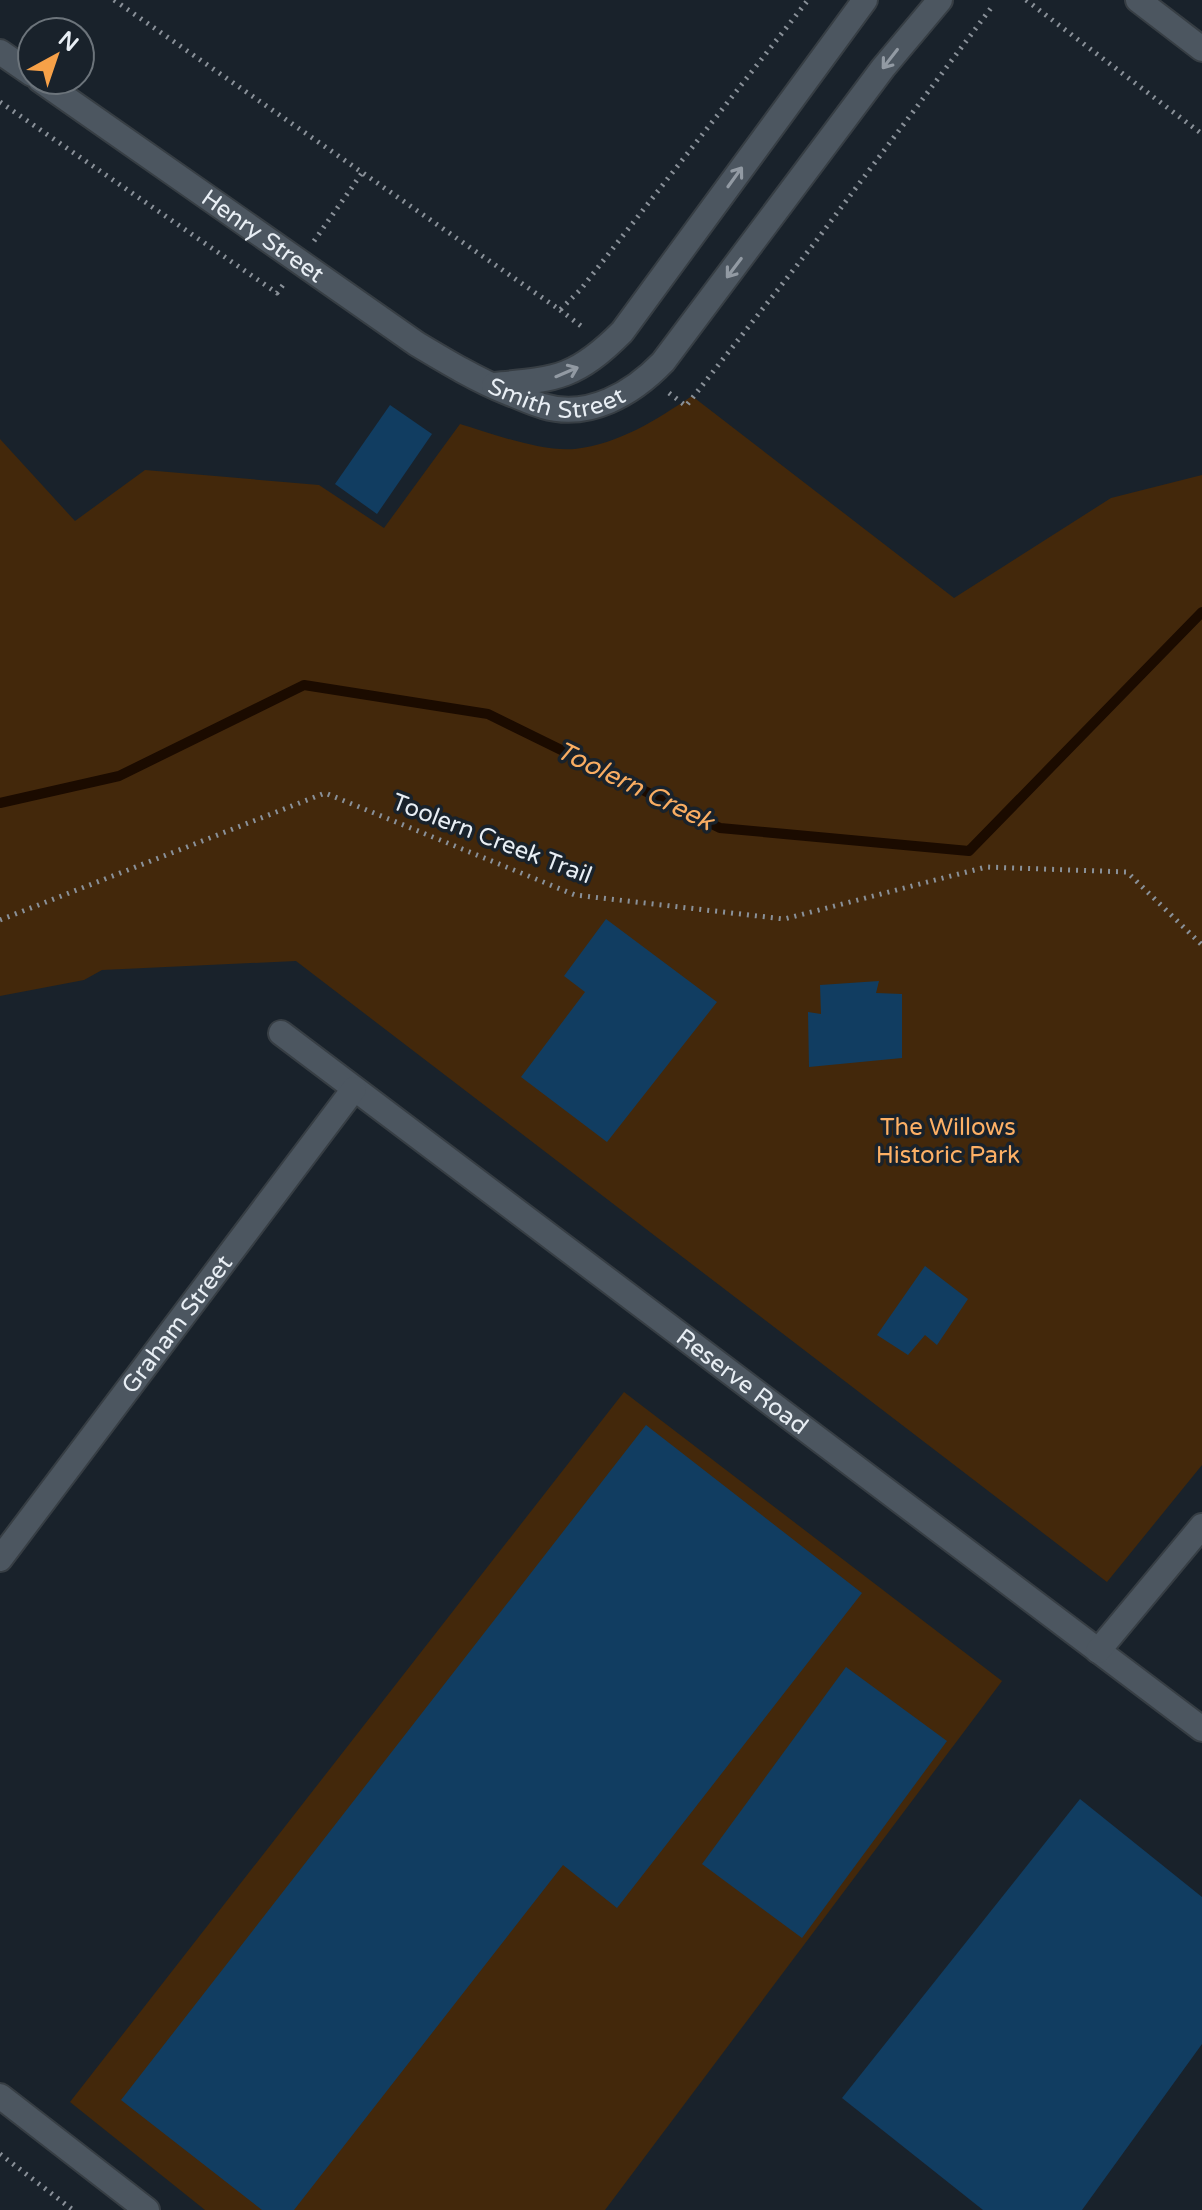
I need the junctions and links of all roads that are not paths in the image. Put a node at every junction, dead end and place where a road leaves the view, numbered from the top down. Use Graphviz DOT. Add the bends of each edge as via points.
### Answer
graph roads {
  1 [pos="865,0"];
  2 [pos="940,0"];
  3 [pos="1138,0"];
  4 [pos="1202,49"];
  5 [pos="63,96"];
  6 [pos="491,385"];
  7 [pos="281,1033"];
  8 [pos="354,1089"];
  9 [pos="1202,1526"];
  10 [pos="0,1559"];
  11 [pos="1098,1651"];
  12 [pos="1202,1729"];
  13 [pos="0,2096"];
  14 [pos="147,2210"];
  6 -- 1 [label="street, Smith Street, one-way" via="571,373 622,332"];
  2 -- 6 [label="street, Smith Street, one-way" via="648,377 625,395 572,410 546,407"];
  3 -- 4 [label="street"];
  5 -- 6 [label="street, Henry Street" via="417,344"];
  7 -- 8 [label="street, Reserve Road"];
  8 -- 10 [label="street, Graham Street"];
  8 -- 11 [label="street, Reserve Road"];
  9 -- 11 [label="street"];
  11 -- 12 [label="street, Reserve Road"];
  13 -- 14 [label="street"];
}
